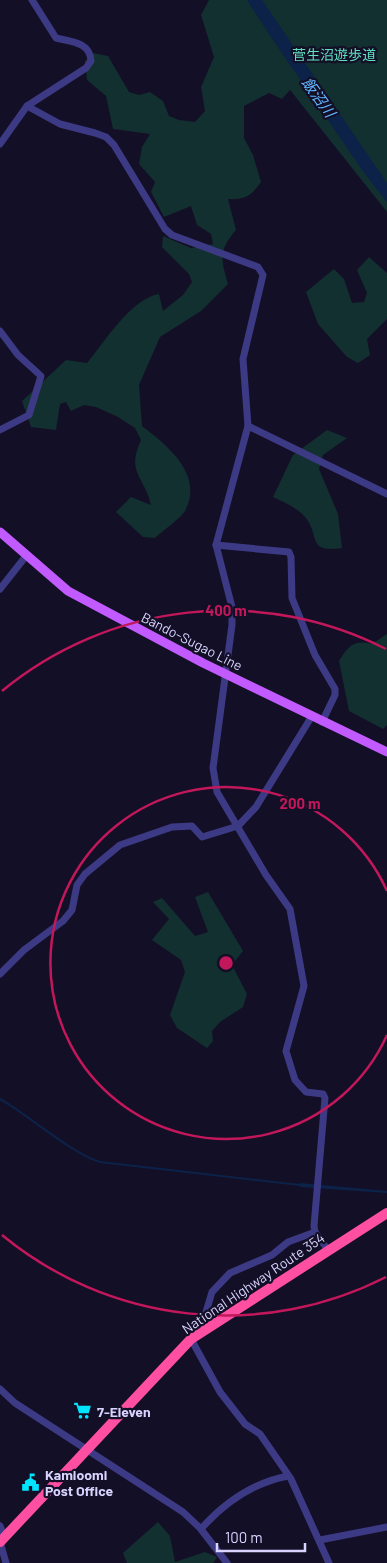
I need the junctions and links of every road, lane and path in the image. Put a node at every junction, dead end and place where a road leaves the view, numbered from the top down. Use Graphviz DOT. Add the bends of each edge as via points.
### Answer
graph roads {
  1 [pos="32,0"];
  2 [pos="27,106"];
  3 [pos="0,144"];
  4 [pos="0,330"];
  5 [pos="248,426"];
  6 [pos="0,430"];
  7 [pos="387,494"];
  8 [pos="0,532"];
  9 [pos="216,544"];
  10 [pos="26,556"];
  11 [pos="0,589"];
  12 [pos="226,674"];
  13 [pos="312,716"];
  14 [pos="322,722"];
  15 [pos="387,752"];
  16 [pos="238,826"];
  17 [pos="0,974"];
  18 [pos="387,1212"];
  19 [pos="315,1232"];
  20 [pos="328,1250"];
  21 [pos="200,1332"];
  22 [pos="191,1339"];
  23 [pos="0,1389"];
  24 [pos="88,1450"];
  25 [pos="288,1476"];
  26 [pos="0,1526"];
  27 [pos="387,1527"];
  28 [pos="202,1529"];
  29 [pos="2,1540"];
  30 [pos="320,1540"];
  31 [pos="6,1563"];
  32 [pos="227,1563"];
  33 [pos="329,1563"];
  1 -- 2 [label="street" via="56,38 84,45 92,61"];
  2 -- 3 [label="street"];
  2 -- 5 [label="street" via="67,128 106,137 172,235 258,267 263,275 243,359"];
  4 -- 6 [label="street" via="18,355 41,376 29,415"];
  5 -- 7 [label="street"];
  5 -- 9 [label="street"];
  8 -- 10 [label="main road, Bando-Sugao Line"];
  9 -- 12 [label="street" via="232,607"];
  9 -- 14 [label="street" via="289,552 292,598 315,655 335,689"];
  10 -- 11 [label="street"];
  10 -- 12 [label="main road, Bando-Sugao Line" via="68,591"];
  12 -- 13 [label="main road, Bando-Sugao Line"];
  12 -- 16 [label="street" via="214,775 217,792"];
  13 -- 14 [label="main road, Bando-Sugao Line"];
  13 -- 16 [label="street" via="256,808"];
  14 -- 15 [label="main road, Bando-Sugao Line"];
  16 -- 17 [label="street" via="202,837 192,826 172,827 120,845 76,885 72,910 64,921 24,950"];
  16 -- 19 [label="street" via="290,910 304,986 286,1051 295,1080 306,1092 323,1094 325,1098"];
  18 -- 20 [label="highway, National Highway Route 354"];
  19 -- 20 [label="street"];
  19 -- 21 [label="street" via="288,1242 272,1255 230,1273 212,1292"];
  20 -- 21 [label="highway, National Highway Route 354"];
  21 -- 22 [label="highway, National Highway Route 354"];
  22 -- 24 [label="highway, National Highway Route 354"];
  22 -- 25 [label="street" via="220,1392 245,1424 260,1434"];
  23 -- 24 [label="street" via="14,1403"];
  24 -- 28 [label="street" via="183,1512"];
  24 -- 29 [label="highway, National Highway Route 354"];
  25 -- 28 [label="street" via="266,1482 231,1500"];
  25 -- 30 [label="street"];
  26 -- 29 [label="street"];
  27 -- 30 [label="street"];
  28 -- 32 [label="street"];
  29 -- 31 [label="street"];
  30 -- 33 [label="street"];
}
